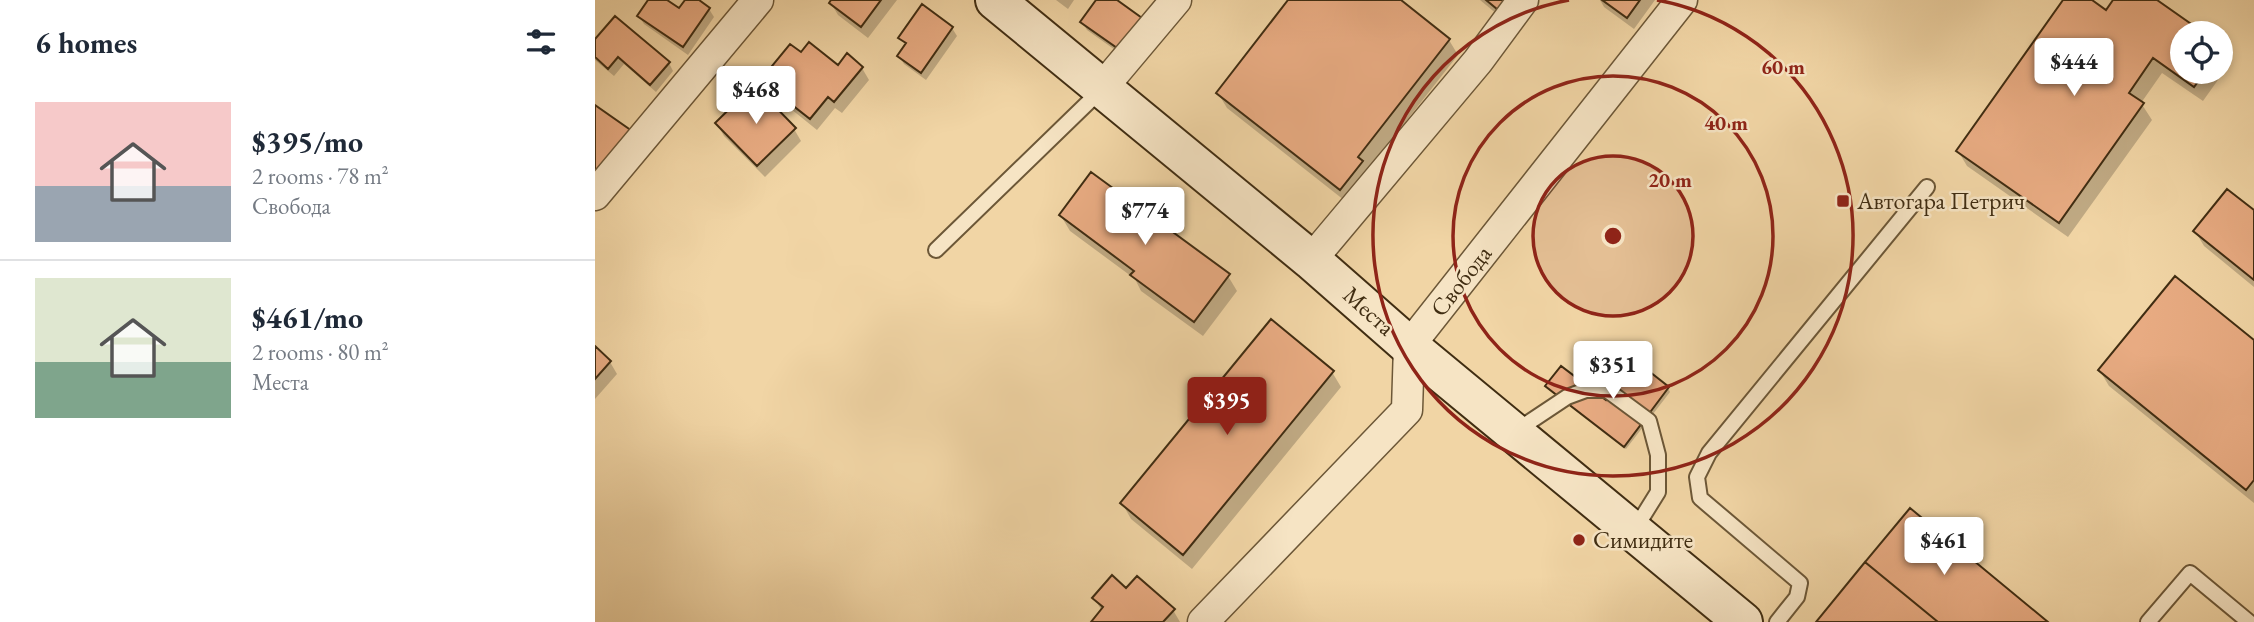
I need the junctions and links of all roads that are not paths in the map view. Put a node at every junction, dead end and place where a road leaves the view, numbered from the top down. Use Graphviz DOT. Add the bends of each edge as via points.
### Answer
graph roads {
  1 [pos="758,0"];
  2 [pos="995,0"];
  3 [pos="1176,0"];
  4 [pos="1523,0"];
  5 [pos="1682,0"];
  6 [pos="1102,88"];
  7 [pos="1927,187"];
  8 [pos="595,195"];
  9 [pos="936,250"];
  10 [pos="1311,260"];
  11 [pos="1409,346"];
  12 [pos="1513,433"];
  13 [pos="1632,533"];
  14 [pos="1203,622"];
  15 [pos="1743,622"];
  16 [pos="1777,622"];
  17 [pos="2148,622"];
  18 [pos="2249,622"];
  1 -- 8 [label="street"];
  2 -- 6 [label="street, Места"];
  3 -- 6 [label="street"];
  4 -- 10 [label="street" via="1478,61"];
  5 -- 11 [label="street, Свобода"];
  6 -- 9 [label="lane"];
  6 -- 10 [label="street, Места"];
  7 -- 16 [label="lane" via="1709,453 1697,477 1700,498 1800,583 1797,597"];
  10 -- 11 [label="street, Места"];
  11 -- 12 [label="street, Места"];
  11 -- 14 [label="street" via="1407,410"];
  12 -- 13 [label="street, Места"];
  12 -- 13 [label="lane" via="1567,397 1586,390 1607,390 1649,421 1658,455 1658,492"];
  13 -- 15 [label="street, Места"];
  17 -- 18 [label="lane" via="2190,573"];
}
